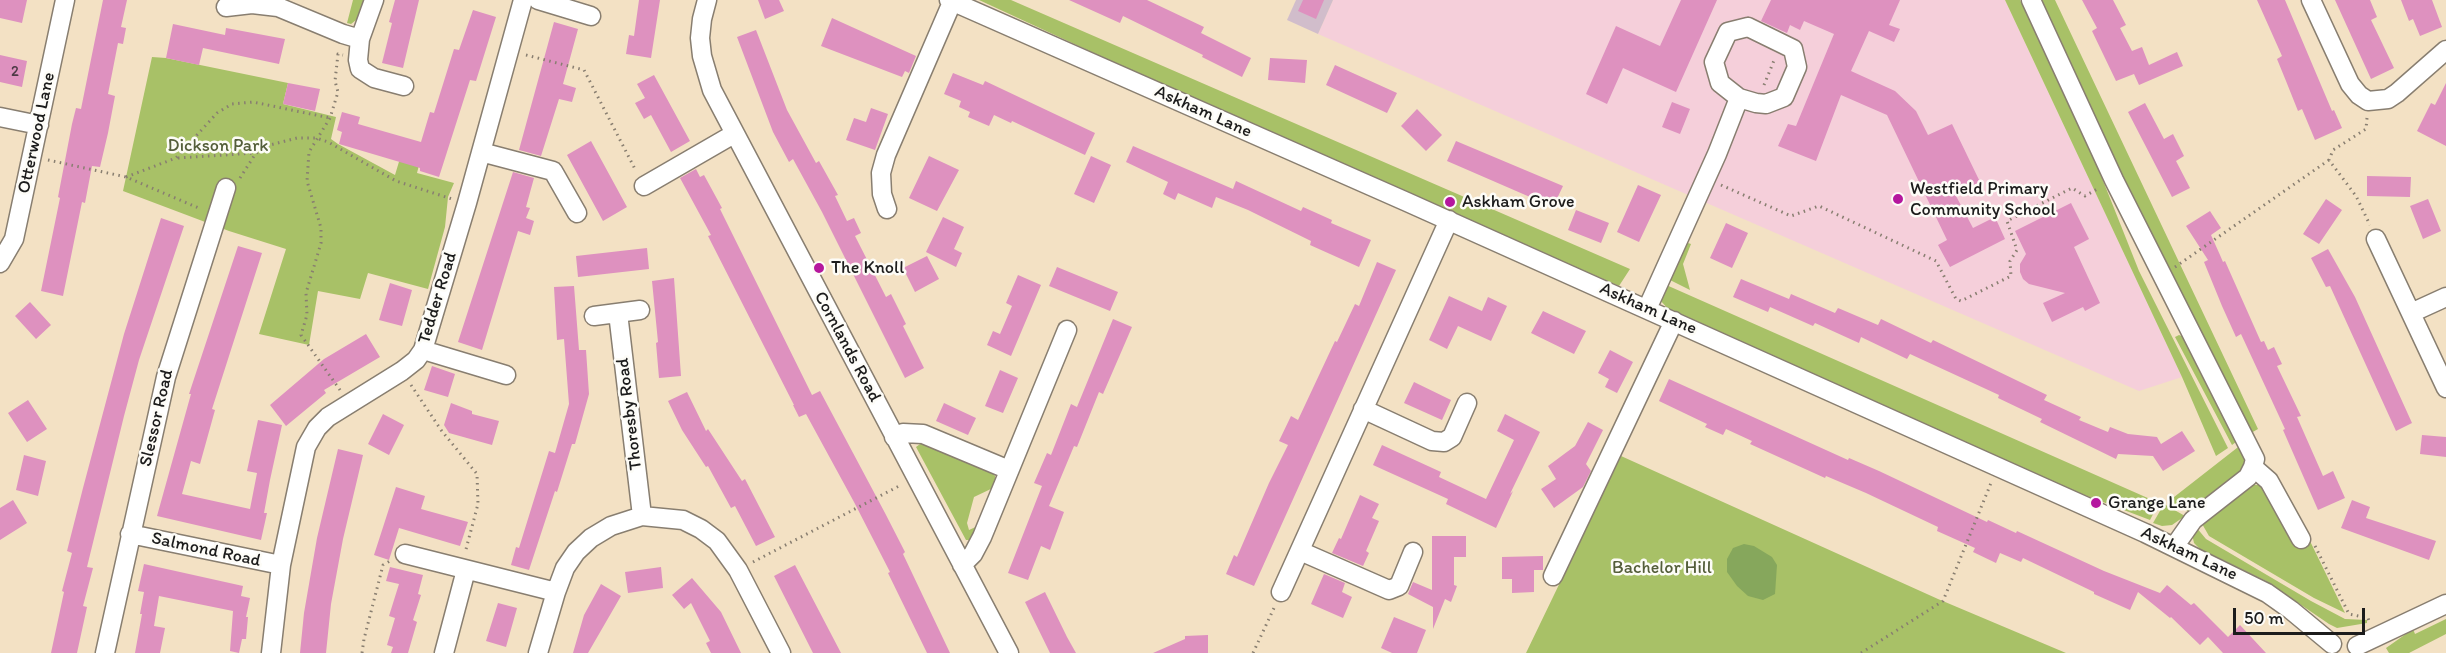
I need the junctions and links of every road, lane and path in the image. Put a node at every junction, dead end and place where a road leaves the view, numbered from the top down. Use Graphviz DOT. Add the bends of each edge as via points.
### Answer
graph roads {
  1 [pos="65,0"];
  2 [pos="374,0"];
  3 [pos="523,0"];
  4 [pos="538,0"];
  5 [pos="707,0"];
  6 [pos="951,0"];
  7 [pos="2031,0"];
  8 [pos="2311,0"];
  9 [pos="252,2"];
  10 [pos="226,7"];
  11 [pos="591,16"];
  12 [pos="360,39"];
  13 [pos="1782,43"];
  14 [pos="2446,50"];
  15 [pos="510,51"];
  16 [pos="358,60"];
  17 [pos="404,86"];
  18 [pos="1748,101"];
  19 [pos="2368,101"];
  20 [pos="0,117"];
  21 [pos="330,118"];
  22 [pos="39,125"];
  23 [pos="734,134"];
  24 [pos="316,138"];
  25 [pos="481,152"];
  26 [pos="256,153"];
  27 [pos="32,157"];
  28 [pos="176,158"];
  29 [pos="2329,160"];
  30 [pos="126,177"];
  31 [pos="1705,178"];
  32 [pos="2114,180"];
  33 [pos="644,186"];
  34 [pos="226,188"];
  35 [pos="467,203"];
  36 [pos="887,209"];
  37 [pos="577,213"];
  38 [pos="217,216"];
  39 [pos="1449,220"];
  40 [pos="2376,239"];
  41 [pos="0,262"];
  42 [pos="2161,277"];
  43 [pos="2446,297"];
  44 [pos="1647,309"];
  45 [pos="640,310"];
  46 [pos="618,313"];
  47 [pos="2411,313"];
  48 [pos="594,316"];
  49 [pos="1674,321"];
  50 [pos="1067,330"];
  51 [pos="423,350"];
  52 [pos="402,371"];
  53 [pos="506,375"];
  54 [pos="2446,388"];
  55 [pos="349,403"];
  56 [pos="1467,403"];
  57 [pos="1363,410"];
  58 [pos="894,437"];
  59 [pos="1998,467"];
  60 [pos="2253,467"];
  61 [pos="1009,470"];
  62 [pos="915,478"];
  63 [pos="642,516"];
  64 [pos="130,534"];
  65 [pos="2301,539"];
  66 [pos="2174,547"];
  67 [pos="1300,551"];
  68 [pos="1413,552"];
  69 [pos="405,554"];
  70 [pos="281,565"];
  71 [pos="962,565"];
  72 [pos="466,570"];
  73 [pos="738,570"];
  74 [pos="1553,576"];
  75 [pos="556,592"];
  76 [pos="1281,592"];
  77 [pos="2446,604"];
  78 [pos="2377,635"];
  79 [pos="2331,648"];
  80 [pos="2358,649"];
  81 [pos="105,653"];
  82 [pos="271,653"];
  83 [pos="362,653"];
  84 [pos="444,653"];
  85 [pos="538,653"];
  86 [pos="781,653"];
  87 [pos="1009,653"];
  88 [pos="1253,653"];
  89 [pos="1862,653"];
  1 -- 22 [label="street, Otterwood Lane"];
  2 -- 12 [label="street"];
  3 -- 15 [label="street, Tedder Road"];
  4 -- 11 [label="street"];
  5 -- 23 [label="street, Cornlands Road" via="702,19 702,56 712,90"];
  6 -- 36 [label="street" via="886,155 881,173"];
  6 -- 39 [label="street, Askham Lane"];
  7 -- 32 [label="street"];
  8 -- 19 [label="street" via="2350,84"];
  9 -- 10 [label="street"];
  9 -- 12 [label="street" via="278,7"];
  12 -- 16 [label="street"];
  13 -- 18 [label="path"];
  13 -- 18 [label="street" via="1793,49 1797,68 1784,97 1766,104"];
  13 -- 18 [label="street" via="1748,27 1728,32 1714,62 1720,83"];
  14 -- 19 [label="street" via="2388,99"];
  15 -- 25 [label="street, Tedder Road"];
  15 -- 33 [label="path" via="584,70"];
  16 -- 17 [label="street" via="365,75"];
  16 -- 21 [label="path" via="338,54 338,92"];
  18 -- 31 [label="street"];
  19 -- 29 [label="path" via="2366,129 2333,150"];
  20 -- 22 [label="street"];
  21 -- 24 [label="path"];
  21 -- 28 [label="path" via="253,102 232,104 217,113"];
  22 -- 27 [label="street, Otterwood Lane"];
  23 -- 33 [label="street"];
  23 -- 58 [label="street, Cornlands Road"];
  24 -- 26 [label="path" via="280,142"];
  24 -- 35 [label="path" via="396,181"];
  24 -- 55 [label="path" via="309,152 307,181 321,228 321,243 306,293 307,315 302,335"];
  25 -- 35 [label="street, Tedder Road"];
  25 -- 37 [label="street" via="553,171"];
  26 -- 28 [label="path"];
  26 -- 34 [label="path" via="239,178"];
  27 -- 30 [label="path"];
  27 -- 41 [label="street, Otterwood Lane" via="14,239"];
  28 -- 30 [label="path"];
  29 -- 40 [label="path" via="2356,196"];
  29 -- 42 [label="path"];
  30 -- 38 [label="path"];
  31 -- 32 [label="path" via="1791,216 1819,206 1936,261 1956,299 1961,301 2011,276 2010,261 2017,250 2007,220 2072,188 2085,196"];
  31 -- 44 [label="street"];
  32 -- 42 [label="street"];
  34 -- 38 [label="street, Slessor Road"];
  35 -- 51 [label="street, Tedder Road"];
  38 -- 64 [label="street, Slessor Road" via="166,377"];
  39 -- 44 [label="street, Askham Lane"];
  39 -- 57 [label="street"];
  40 -- 47 [label="street"];
  42 -- 60 [label="street" via="2252,452"];
  43 -- 47 [label="street"];
  44 -- 49 [label="street, Askham Lane"];
  45 -- 46 [label="street"];
  46 -- 48 [label="street"];
  46 -- 63 [label="street, Thoresby Road"];
  47 -- 54 [label="street"];
  49 -- 59 [label="street, Askham Lane"];
  49 -- 74 [label="street"];
  50 -- 61 [label="street"];
  51 -- 52 [label="street, Tedder Road"];
  51 -- 53 [label="street"];
  52 -- 55 [label="street, Tedder Road"];
  52 -- 72 [label="path" via="441,430 477,474 478,504 464,556"];
  55 -- 70 [label="street, Tedder Road" via="317,428 306,447"];
  56 -- 57 [label="street" via="1452,437 1444,442 1432,441"];
  57 -- 67 [label="street"];
  58 -- 61 [label="street" via="903,433 923,434"];
  58 -- 62 [label="street, Cornlands Road"];
  59 -- 66 [label="street, Askham Lane"];
  59 -- 89 [label="path" via="1943,601"];
  60 -- 65 [label="street" via="2269,481"];
  60 -- 66 [label="street" via="2248,477 2193,520"];
  61 -- 71 [label="street" via="982,537"];
  62 -- 71 [label="street, Cornlands Road"];
  62 -- 73 [label="path"];
  63 -- 73 [label="street" via="683,520 701,529 717,541"];
  63 -- 75 [label="street" via="611,526 583,545 565,568"];
  64 -- 70 [label="street, Salmond Road"];
  64 -- 81 [label="street, Slessor Road"];
  65 -- 78 [label="path" via="2310,534 2349,614 2368,618"];
  66 -- 79 [label="street, Askham Lane" via="2267,593"];
  67 -- 68 [label="street" via="1389,590 1400,586"];
  67 -- 76 [label="street"];
  69 -- 72 [label="street"];
  69 -- 83 [label="path" via="383,565"];
  70 -- 82 [label="street, Tedder Road"];
  71 -- 87 [label="street, Cornlands Road"];
  72 -- 75 [label="street"];
  72 -- 84 [label="street"];
  73 -- 86 [label="street"];
  75 -- 85 [label="street"];
  76 -- 88 [label="path"];
  77 -- 78 [label="street"];
  78 -- 80 [label="street"];
  79 -- 80 [label="street" via="2345,638"];
}
